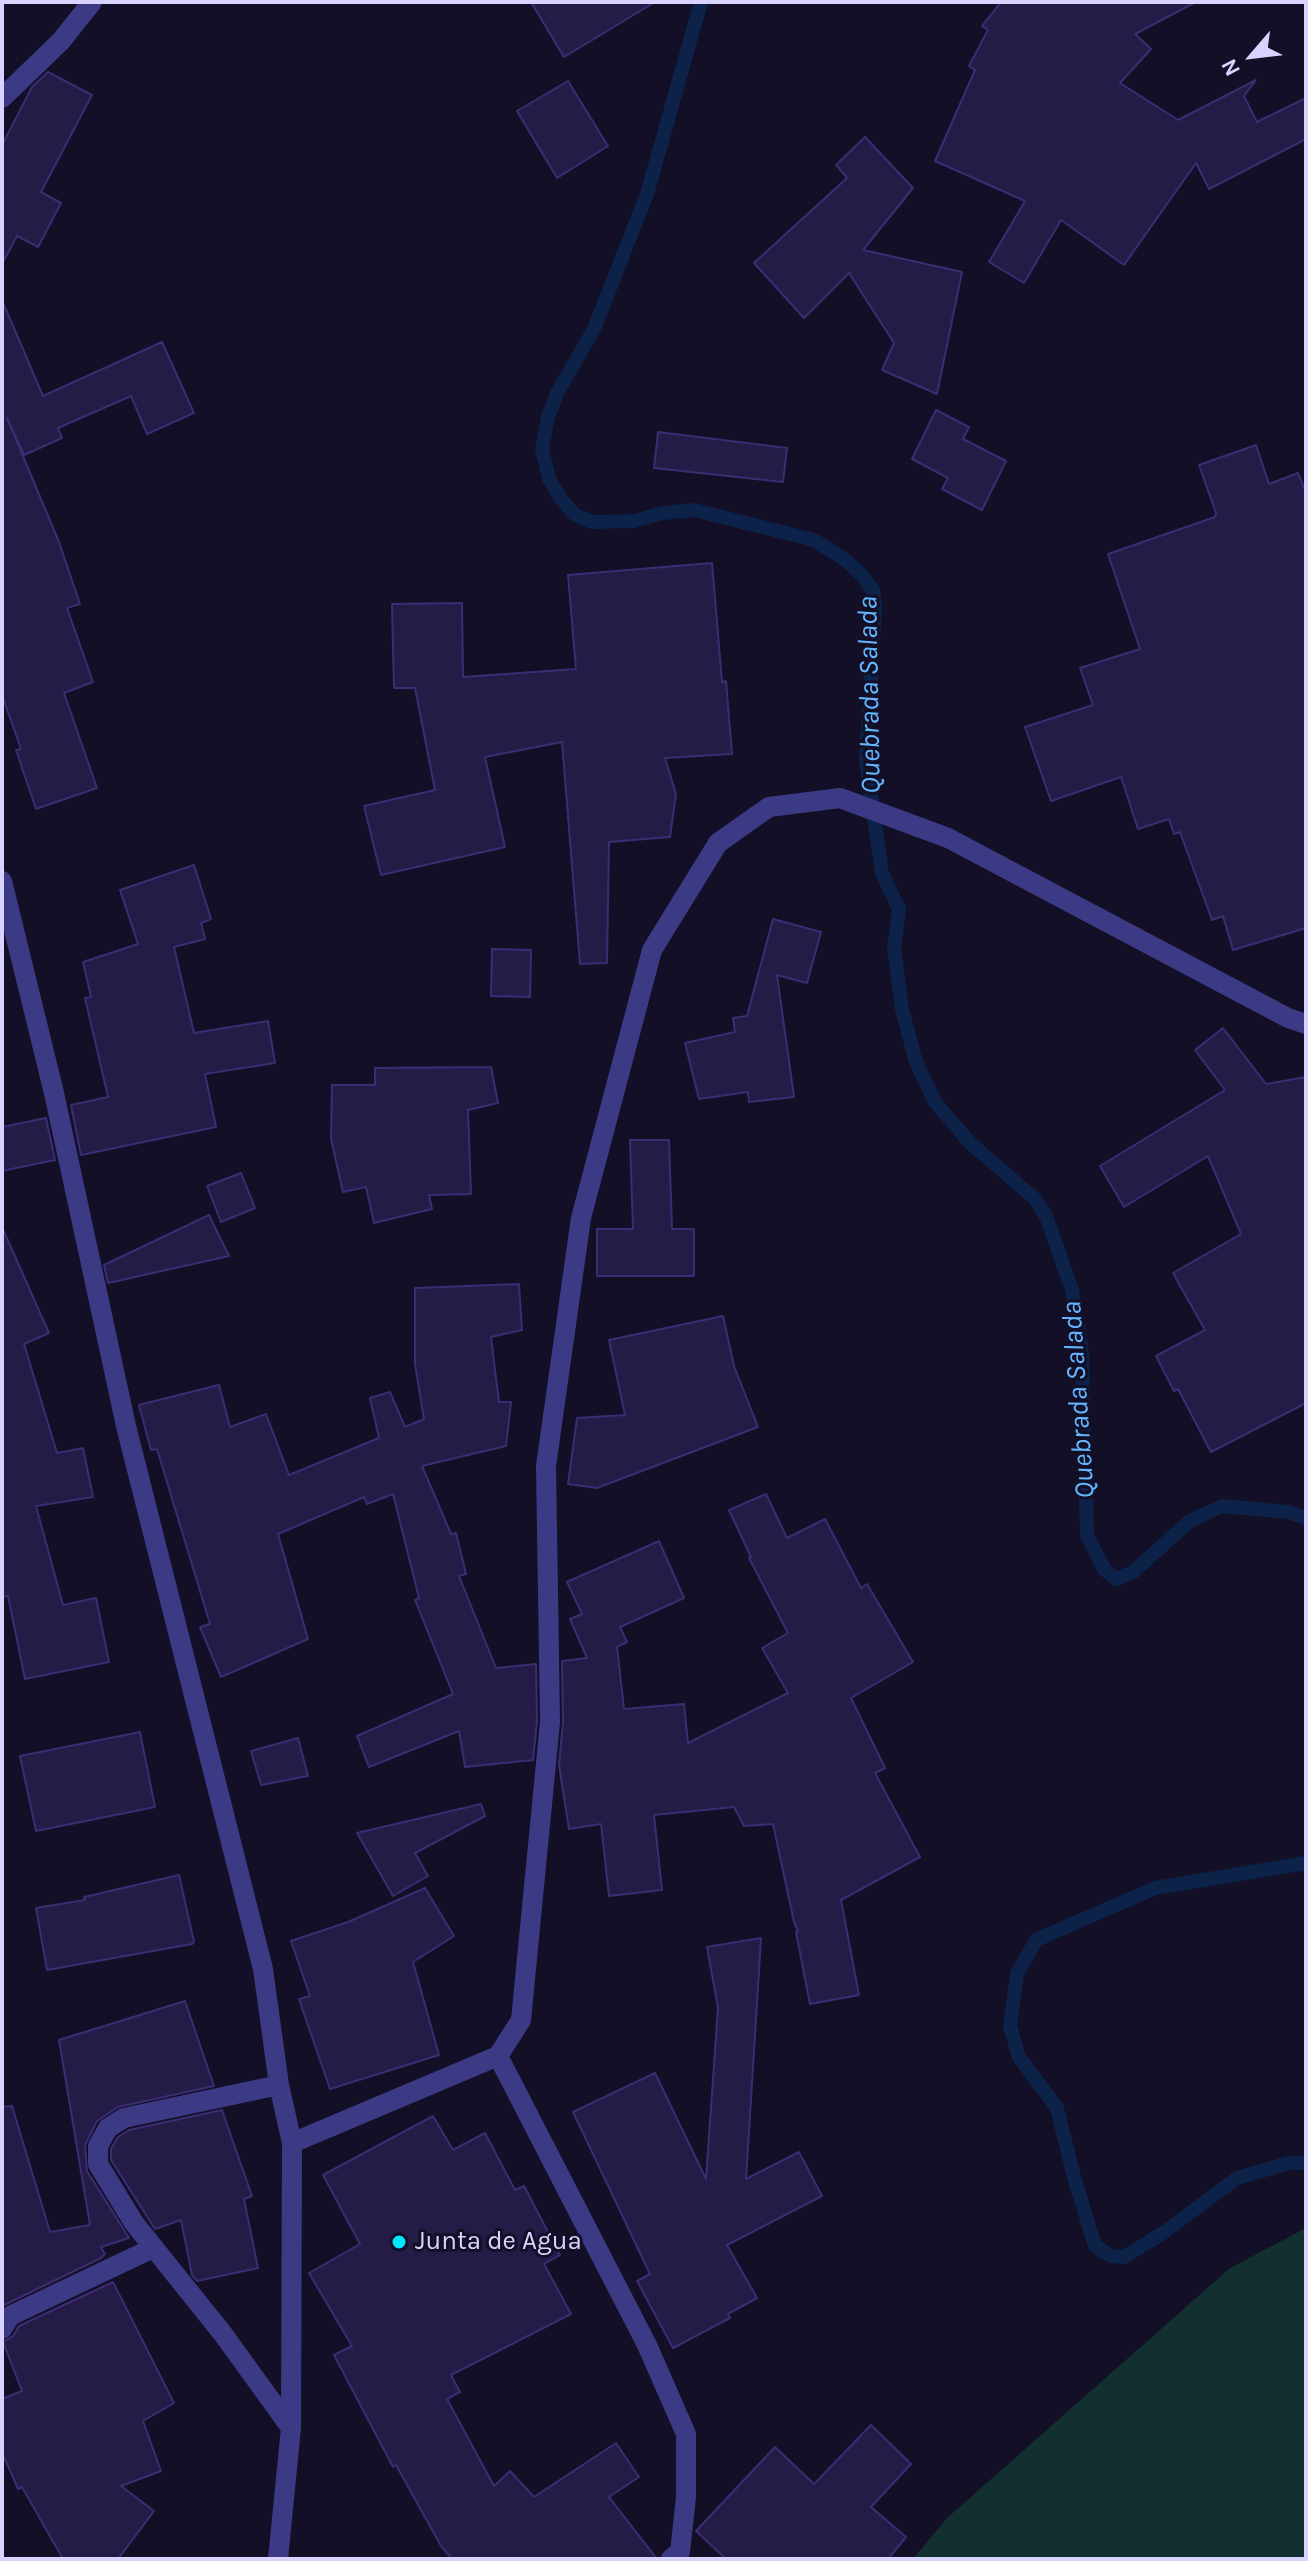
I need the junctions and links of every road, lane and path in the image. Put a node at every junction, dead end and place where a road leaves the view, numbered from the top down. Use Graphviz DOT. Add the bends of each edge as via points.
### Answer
graph roads {
  1 [pos="92,2"];
  2 [pos="2,98"];
  3 [pos="2,881"];
  4 [pos="1306,1024"];
  5 [pos="498,2056"];
  6 [pos="279,2085"];
  7 [pos="292,2143"];
  8 [pos="153,2248"];
  9 [pos="2,2329"];
  10 [pos="291,2428"];
  11 [pos="278,2559"];
  12 [pos="671,2559"];
  1 -- 2 [label="street" via="61,41"];
  3 -- 6 [label="street" via="126,1426 263,1969"];
  4 -- 5 [label="street" via="948,838 840,798 769,807 718,843 652,950 581,1218 546,1466 550,1722 528,1957 521,2020"];
  5 -- 7 [label="street"];
  5 -- 12 [label="street" via="647,2345 686,2434 680,2552"];
  6 -- 7 [label="street"];
  6 -- 8 [label="street" via="124,2118 108,2128 98,2146 98,2164"];
  7 -- 10 [label="street"];
  8 -- 9 [label="street" via="10,2316"];
  8 -- 10 [label="street"];
  10 -- 11 [label="street"];
}
